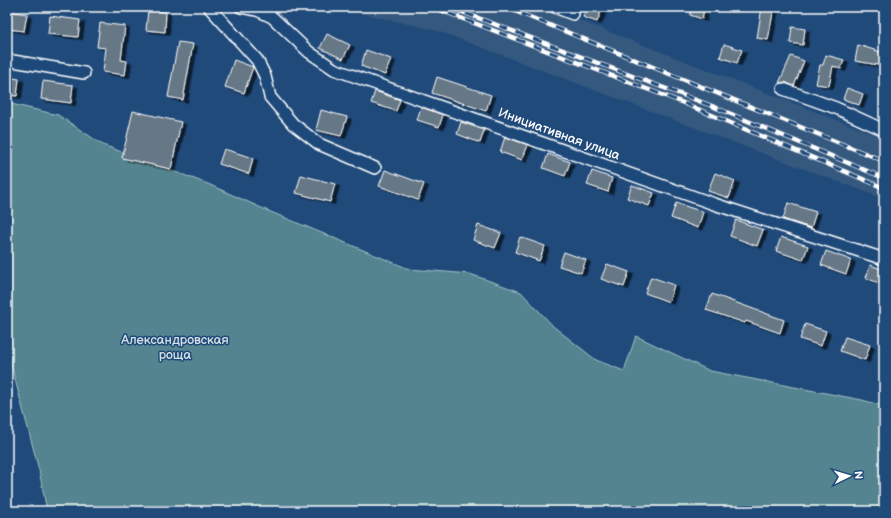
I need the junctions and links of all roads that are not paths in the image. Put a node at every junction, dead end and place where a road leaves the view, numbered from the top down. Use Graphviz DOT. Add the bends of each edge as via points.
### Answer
graph roads {
  1 [pos="209,7"];
  2 [pos="241,7"];
  3 [pos="555,7"];
  4 [pos="573,14"];
  5 [pos="7,60"];
  6 [pos="84,72"];
  7 [pos="782,89"];
  8 [pos="884,130"];
  9 [pos="375,168"];
  10 [pos="884,259"];
  1 -- 9 [label="street" via="256,60 265,76 270,97 293,124 319,144"];
  2 -- 10 [label="street, Инициативная улица" via="257,10 272,17 309,52 334,69 714,204"];
  3 -- 4 [label="street"];
  5 -- 6 [label="street"];
  7 -- 8 [label="street" via="836,108"];
}
